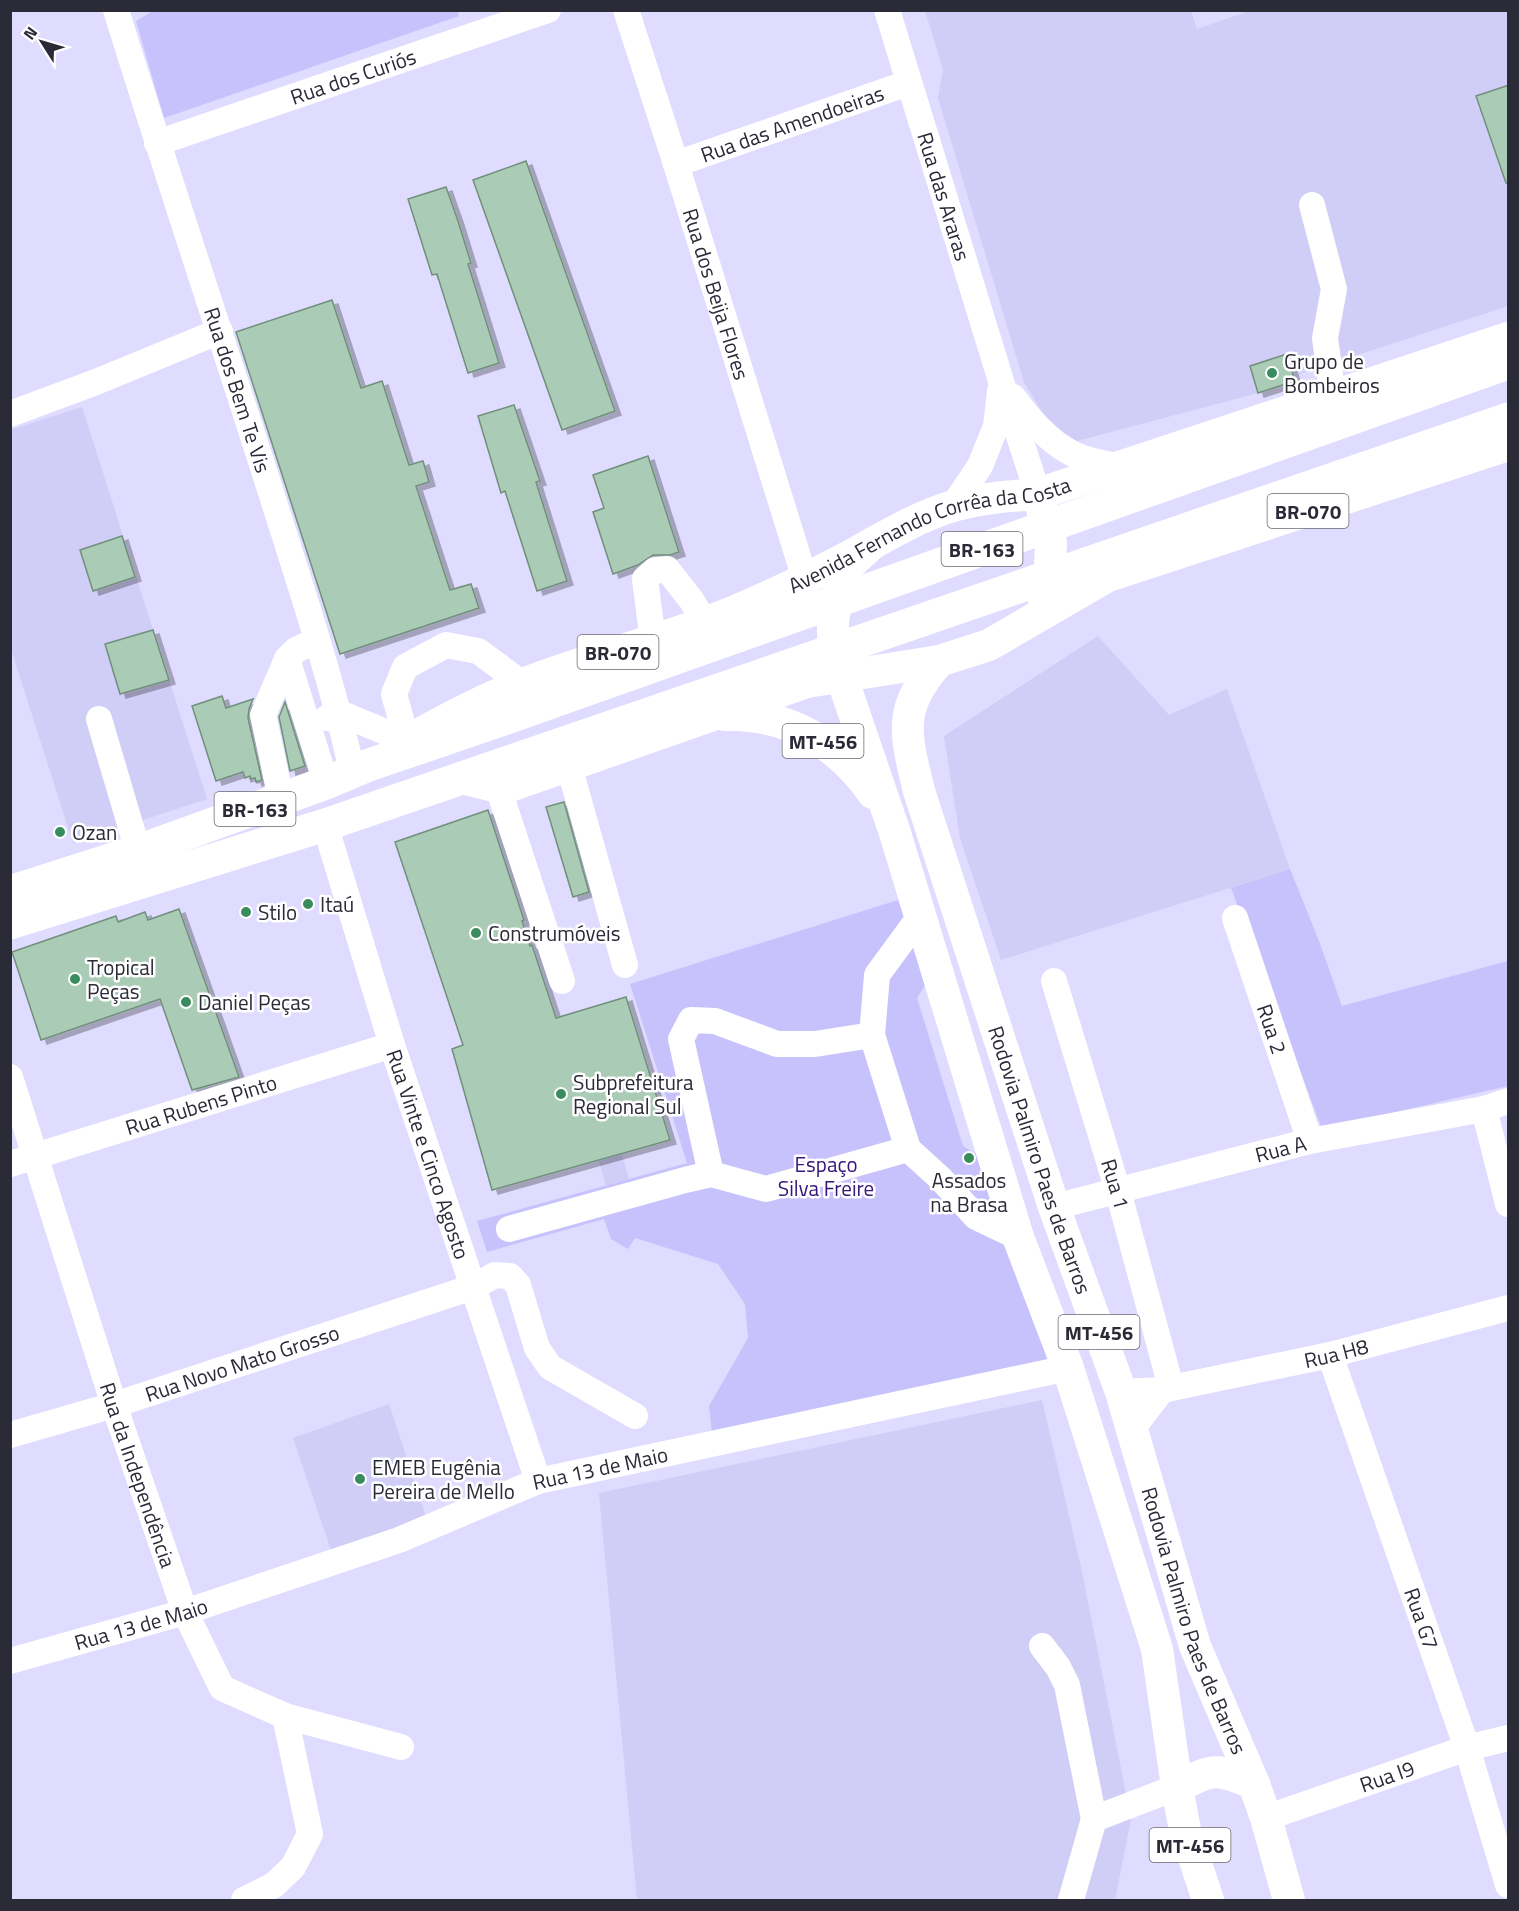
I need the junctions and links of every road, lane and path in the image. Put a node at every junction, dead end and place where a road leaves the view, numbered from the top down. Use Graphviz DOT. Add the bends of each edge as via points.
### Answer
graph roads {
  1 [pos="116,10"];
  2 [pos="548,10"];
  3 [pos="626,10"];
  4 [pos="887,10"];
  5 [pos="908,83"];
  6 [pos="157,143"];
  7 [pos="676,164"];
  8 [pos="1312,205"];
  9 [pos="220,331"];
  10 [pos="1509,338"];
  11 [pos="1509,363"];
  12 [pos="1001,381"];
  13 [pos="1333,397"];
  14 [pos="10,414"];
  15 [pos="1509,419"];
  16 [pos="1509,445"];
  17 [pos="1122,467"];
  18 [pos="1038,494"];
  19 [pos="953,506"];
  20 [pos="873,543"];
  21 [pos="805,579"];
  22 [pos="1035,618"];
  23 [pos="705,623"];
  24 [pos="317,640"];
  25 [pos="653,641"];
  26 [pos="287,659"];
  27 [pos="939,661"];
  28 [pos="841,675"];
  29 [pos="523,684"];
  30 [pos="340,713"];
  31 [pos="710,716"];
  32 [pos="99,719"];
  33 [pos="308,726"];
  34 [pos="407,741"];
  35 [pos="569,766"];
  36 [pos="348,773"];
  37 [pos="504,775"];
  38 [pos="280,799"];
  39 [pos="325,825"];
  40 [pos="895,833"];
  41 [pos="138,850"];
  42 [pos="10,892"];
  43 [pos="921,915"];
  44 [pos="1235,918"];
  45 [pos="10,923"];
  46 [pos="625,965"];
  47 [pos="562,981"];
  48 [pos="1053,981"];
  49 [pos="872,1035"];
  50 [pos="392,1045"];
  51 [pos="10,1077"];
  52 [pos="1509,1101"];
  53 [pos="1484,1108"];
  54 [pos="1310,1142"];
  55 [pos="908,1149"];
  56 [pos="35,1156"];
  57 [pos="10,1164"];
  58 [pos="711,1174"];
  59 [pos="1118,1191"];
  60 [pos="1509,1204"];
  61 [pos="1054,1207"];
  62 [pos="508,1228"];
  63 [pos="1018,1237"];
  64 [pos="473,1287"];
  65 [pos="1509,1308"];
  66 [pos="1330,1355"];
  67 [pos="1068,1368"];
  68 [pos="1167,1389"];
  69 [pos="1121,1392"];
  70 [pos="114,1404"];
  71 [pos="635,1416"];
  72 [pos="1132,1429"];
  73 [pos="10,1436"];
  74 [pos="538,1481"];
  75 [pos="185,1612"];
  76 [pos="1042,1646"];
  77 [pos="10,1661"];
  78 [pos="285,1716"];
  79 [pos="1509,1738"];
  80 [pos="401,1747"];
  81 [pos="1467,1748"];
  82 [pos="1254,1784"];
  83 [pos="1177,1788"];
  84 [pos="1266,1818"];
  85 [pos="1094,1819"];
  86 [pos="1509,1885"];
  87 [pos="1281,1893"];
  88 [pos="244,1900"];
  89 [pos="1071,1900"];
  90 [pos="1208,1900"];
  1 -- 6 [label="street, Rua dos Bem Te Vis"];
  2 -- 6 [label="street, Rua dos Curiós"];
  3 -- 7 [label="street, Rua dos Beija Flores"];
  4 -- 5 [label="street, Rua das Araras"];
  5 -- 7 [label="street, Rua das Amendoeiras"];
  5 -- 12 [label="street, Rua das Araras"];
  6 -- 9 [label="street, Rua dos Bem Te Vis"];
  7 -- 21 [label="street, Rua dos Beija Flores"];
  8 -- 13 [label="street" via="1334,289 1325,338"];
  9 -- 14 [label="street"];
  9 -- 24 [label="street, Rua dos Bem Te Vis"];
  10 -- 13 [label="main road, Avenida Fernando Corrêa da Costa / BR-070"];
  11 -- 36 [label="highway, Avenida Fernando Corrêa da Costa / BR-163"];
  12 -- 17 [label="street" via="1030,421 1055,442 1078,457"];
  12 -- 18 [label="street, Rua das Araras"];
  12 -- 19 [label="street" via="996,426 980,466"];
  13 -- 17 [label="main road, Avenida Fernando Corrêa da Costa / BR-070"];
  15 -- 37 [label="highway, BR-163"];
  16 -- 22 [label="main road, BR-070" via="1108,576"];
  17 -- 18 [label="main road, Avenida Fernando Corrêa da Costa / BR-070"];
  18 -- 19 [label="main road, Avenida Fernando Corrêa da Costa / BR-070"];
  18 -- 22 [label="main road" via="1051,543 1049,584"];
  19 -- 20 [label="main road, Avenida Fernando Corrêa da Costa / BR-070" via="911,522"];
  20 -- 21 [label="main road, Avenida Fernando Corrêa da Costa / BR-070"];
  20 -- 28 [label="main road, BR-070" via="850,564 838,593 833,636"];
  21 -- 23 [label="main road, Avenida Fernando Corrêa da Costa / BR-070"];
  22 -- 27 [label="main road, BR-070" via="989,645"];
  23 -- 25 [label="main road, Avenida Fernando Corrêa da Costa / BR-070"];
  23 -- 25 [label="street" via="667,569 655,570 645,579"];
  24 -- 26 [label="street"];
  24 -- 30 [label="street, Rua dos Bem Te Vis"];
  25 -- 29 [label="main road, Avenida Fernando Corrêa da Costa / BR-070"];
  26 -- 33 [label="street"];
  26 -- 38 [label="street" via="263,715"];
  27 -- 28 [label="main road, BR-070"];
  27 -- 61 [label="main road, Rodovia Palmiro Paes de Barros / MT-456" via="910,707 907,735 912,760 937,850"];
  28 -- 31 [label="main road, BR-070" via="807,682"];
  28 -- 40 [label="main road, Rodovia Palmiro Paes de Barros / MT-456"];
  29 -- 34 [label="main road, Avenida Fernando Corrêa da Costa / BR-070"];
  29 -- 34 [label="street" via="478,651 446,645 405,667 394,694"];
  30 -- 33 [label="street"];
  30 -- 34 [label="street"];
  30 -- 36 [label="street, Rua dos Bem Te Vis"];
  31 -- 35 [label="main road, BR-070"];
  31 -- 40 [label="main road, MT-456" via="757,716 803,729 821,740 860,775"];
  32 -- 41 [label="street"];
  33 -- 36 [label="street"];
  34 -- 36 [label="main road, Avenida Fernando Corrêa da Costa / BR-070"];
  35 -- 37 [label="main road, BR-070" via="513,785"];
  35 -- 46 [label="street"];
  36 -- 38 [label="highway, Avenida Fernando Corrêa da Costa / BR-163"];
  37 -- 39 [label="highway, BR-163" via="461,778"];
  37 -- 47 [label="street"];
  38 -- 41 [label="highway, Avenida Fernando Corrêa da Costa / BR-163"];
  39 -- 45 [label="highway, BR-163"];
  39 -- 50 [label="street, Rua Vinte e Cinco Agosto"];
  40 -- 43 [label="main road, Rodovia Palmiro Paes de Barros / MT-456"];
  41 -- 42 [label="highway, Avenida Fernando Corrêa da Costa / BR-163"];
  43 -- 49 [label="street" via="877,975"];
  43 -- 63 [label="main road, Rodovia Palmiro Paes de Barros / MT-456"];
  44 -- 54 [label="street, Rua 2"];
  48 -- 59 [label="street, Rua 1"];
  49 -- 55 [label="street"];
  49 -- 58 [label="street" via="815,1044 777,1044 715,1021 691,1020 681,1039"];
  50 -- 56 [label="street, Rua Rubens Pinto"];
  50 -- 64 [label="street, Rua Vinte e Cinco Agosto"];
  51 -- 56 [label="street, Rua da Independência"];
  52 -- 53 [label="street, Rua A"];
  53 -- 54 [label="street, Rua A"];
  53 -- 60 [label="street"];
  54 -- 59 [label="street, Rua A"];
  55 -- 58 [label="street" via="765,1189"];
  55 -- 63 [label="street" via="976,1217"];
  56 -- 57 [label="street, Rua Rubens Pinto"];
  56 -- 70 [label="street, Rua da Independência"];
  58 -- 62 [label="street"];
  59 -- 61 [label="street, Rua A"];
  59 -- 68 [label="street, Rua 1"];
  61 -- 69 [label="main road, Rodovia Palmiro Paes de Barros / MT-456"];
  63 -- 67 [label="main road, Rodovia Palmiro Paes de Barros / MT-456"];
  64 -- 70 [label="street, Rua Novo Mato Grosso"];
  64 -- 71 [label="street, Rua Novo Mato Grosso" via="495,1275 510,1276 518,1285 537,1348 550,1367"];
  64 -- 74 [label="street, Rua Vinte e Cinco Agosto"];
  65 -- 66 [label="street, Rua H8"];
  66 -- 68 [label="street, Rua H8"];
  66 -- 81 [label="street, Rua G7"];
  67 -- 74 [label="street, Rua 13 de Maio"];
  67 -- 83 [label="main road, Rodovia Palmiro Paes de Barros / MT-456" via="1157,1649"];
  68 -- 69 [label="street, Rua H8"];
  68 -- 72 [label="street"];
  69 -- 72 [label="main road, Rodovia Palmiro Paes de Barros / MT-456"];
  70 -- 73 [label="street, Rua Novo Mato Grosso"];
  70 -- 75 [label="street, Rua da Independência"];
  72 -- 82 [label="main road, Rodovia Palmiro Paes de Barros / MT-456" via="1195,1646"];
  74 -- 75 [label="street, Rua 13 de Maio" via="399,1540"];
  75 -- 77 [label="street, Rua 13 de Maio"];
  75 -- 78 [label="street, Rua da Independência" via="222,1688"];
  76 -- 85 [label="street" via="1067,1685"];
  78 -- 80 [label="street, Rua da Independência"];
  78 -- 88 [label="street" via="310,1834 292,1867 274,1885"];
  79 -- 81 [label="street, Rua I9"];
  81 -- 84 [label="street, Rua I9"];
  81 -- 86 [label="street, Rua G7"];
  82 -- 83 [label="main road" via="1216,1771"];
  82 -- 84 [label="main road, Rodovia Palmiro Paes de Barros / MT-456"];
  83 -- 85 [label="street"];
  83 -- 90 [label="main road, Rodovia Palmiro Paes de Barros / MT-456" via="1185,1830"];
  84 -- 87 [label="main road, Rodovia Palmiro Paes de Barros / MT-456"];
  85 -- 89 [label="street"];
}
